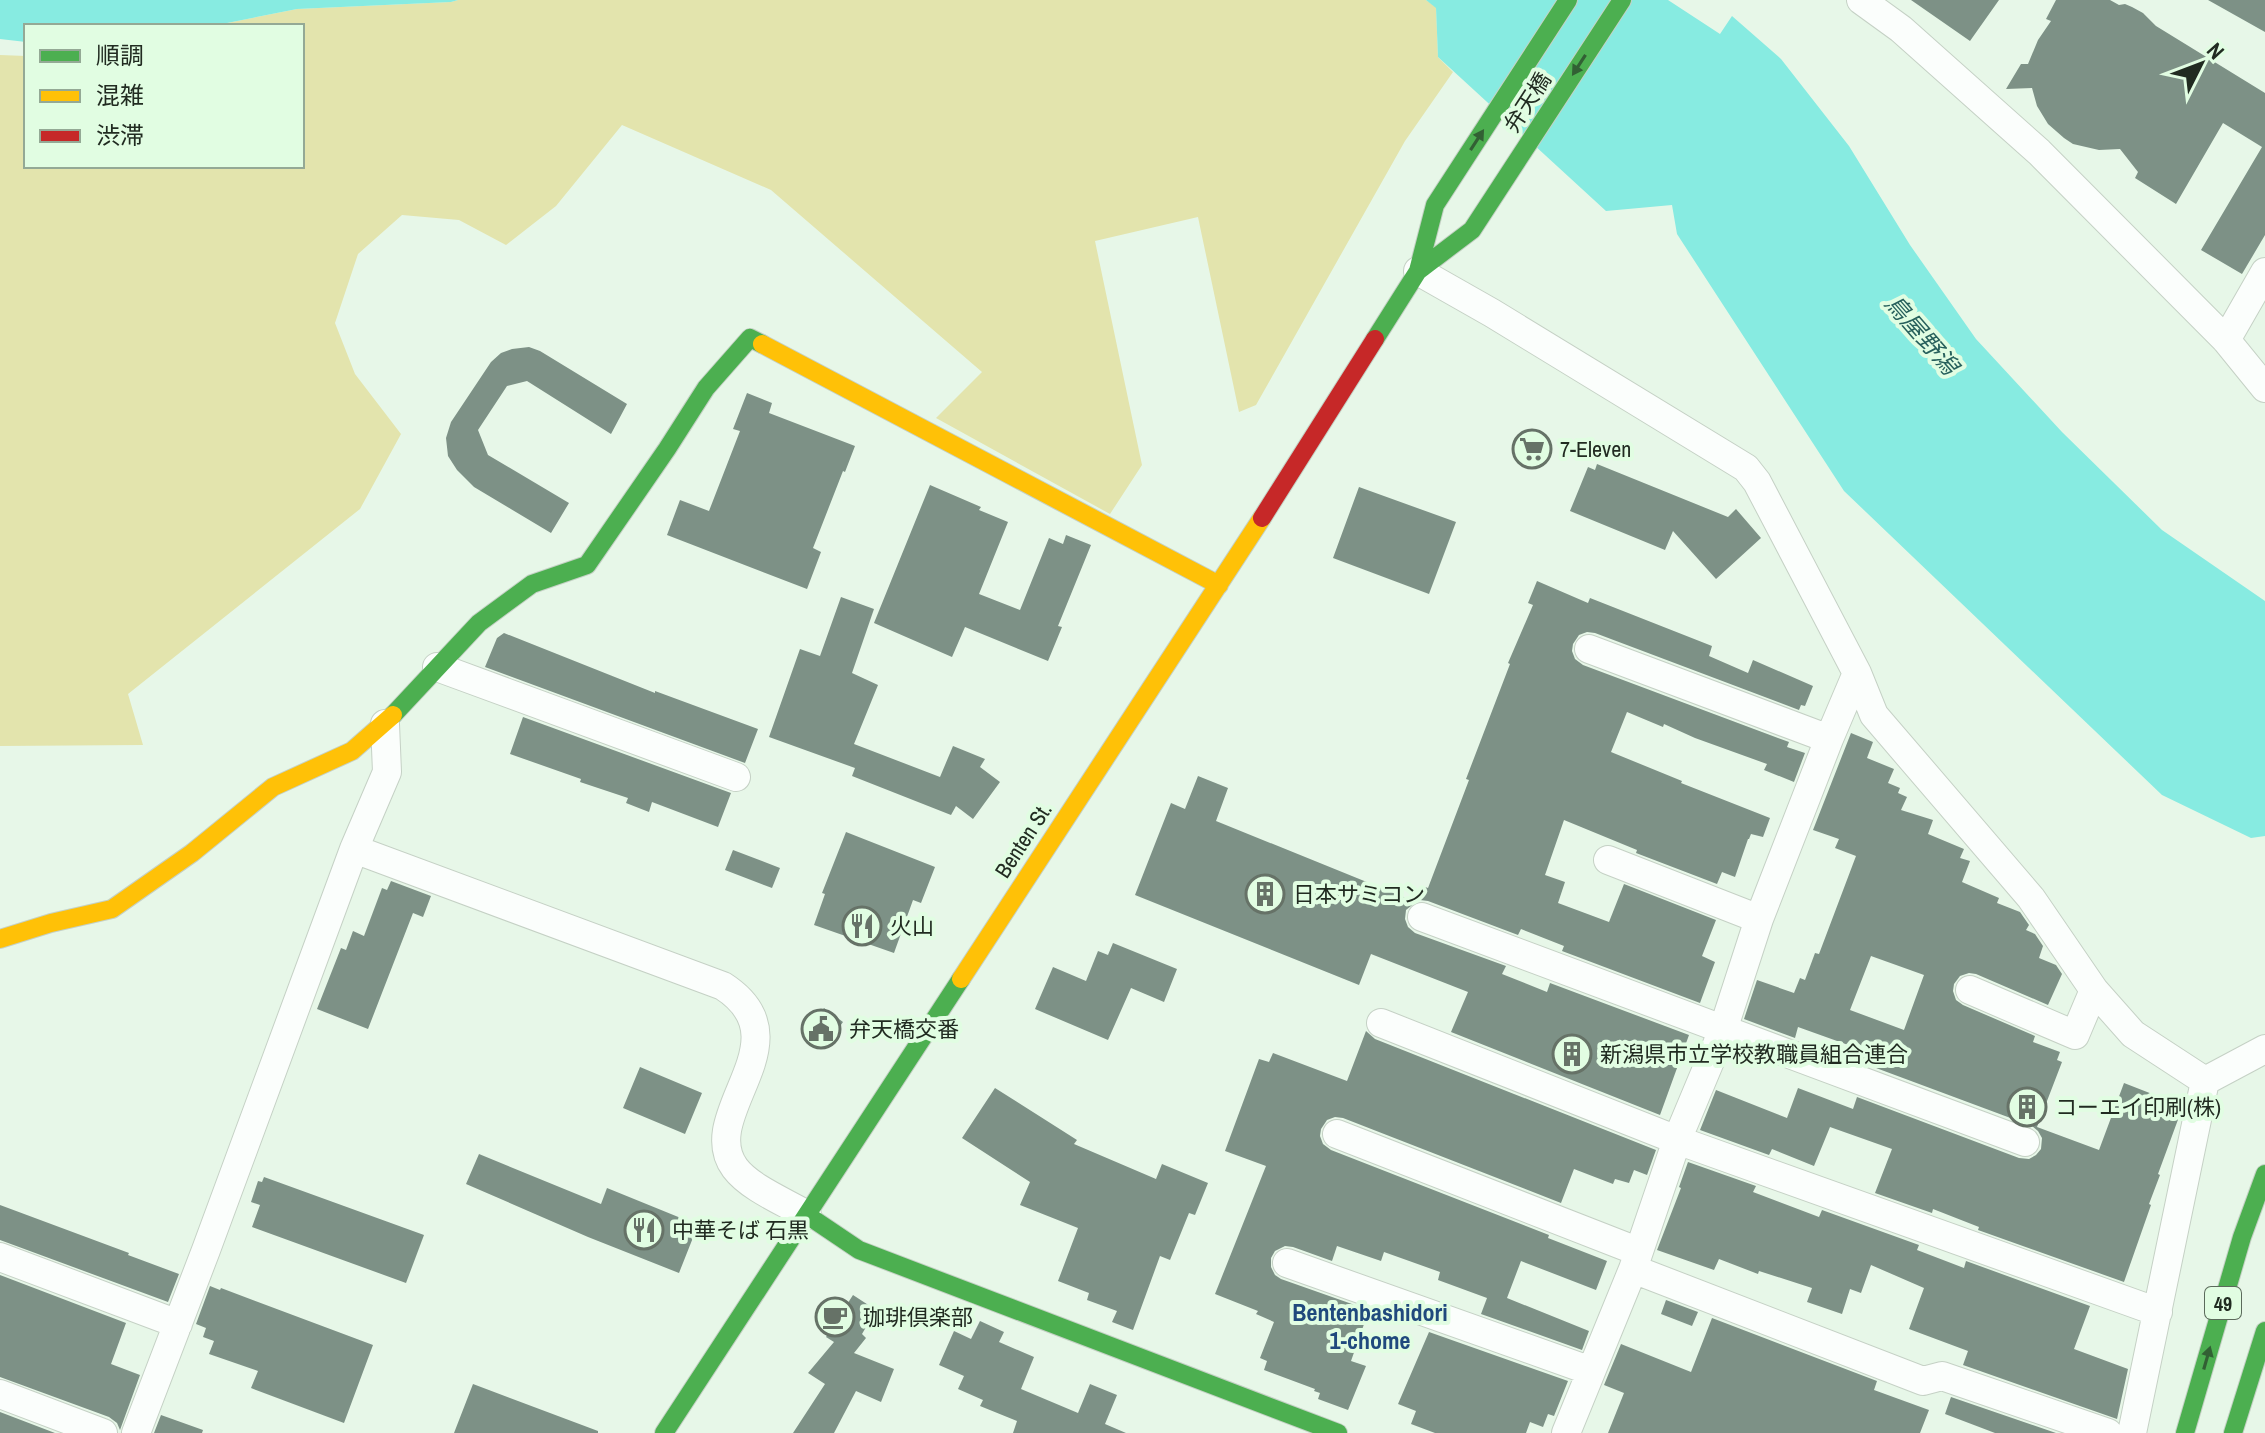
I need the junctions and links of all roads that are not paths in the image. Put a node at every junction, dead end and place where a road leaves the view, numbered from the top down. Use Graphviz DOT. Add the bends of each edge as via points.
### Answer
graph roads {
  1 [pos="1568,0"];
  2 [pos="1622,0"];
  3 [pos="1861,0"];
  4 [pos="1418,271"];
  5 [pos="2265,272"];
  6 [pos="2226,340"];
  7 [pos="2265,388"];
  8 [pos="1219,585"];
  9 [pos="1589,649"];
  10 [pos="437,667"];
  11 [pos="1857,673"];
  12 [pos="385,724"];
  13 [pos="1829,739"];
  14 [pos="736,777"];
  15 [pos="354,849"];
  16 [pos="1616,870"];
  17 [pos="1422,917"];
  18 [pos="1759,919"];
  19 [pos="0,939"];
  20 [pos="1970,990"];
  21 [pos="2094,990"];
  22 [pos="1381,1023"];
  23 [pos="1723,1030"];
  24 [pos="2265,1049"];
  25 [pos="2205,1081"];
  26 [pos="1337,1134"];
  27 [pos="1677,1140"];
  28 [pos="2025,1142"];
  29 [pos="2265,1174"];
  30 [pos="807,1215"];
  31 [pos="0,1257"];
  32 [pos="1635,1260"];
  33 [pos="1287,1263"];
  34 [pos="2158,1312"];
  35 [pos="178,1324"];
  36 [pos="2265,1331"];
  37 [pos="1591,1371"];
  38 [pos="0,1394"];
  39 [pos="103,1433"];
  40 [pos="136,1433"];
  41 [pos="664,1433"];
  42 [pos="1338,1433"];
  43 [pos="1566,1433"];
  44 [pos="2108,1433"];
  45 [pos="2132,1433"];
  46 [pos="2185,1433"];
  47 [pos="2233,1433"];
  4 -- 1 [label="main road, 弁天橋, one-way" via="1435,205"];
  2 -- 4 [label="main road, 弁天橋, one-way" via="1472,230"];
  3 -- 6 [label="street" via="2039,152"];
  4 -- 8 [label="main road, Benten St."];
  4 -- 11 [label="street" via="1746,468"];
  5 -- 6 [label="street"];
  6 -- 7 [label="street"];
  8 -- 10 [label="main road" via="750,338 706,388 587,565 532,584 479,623"];
  8 -- 30 [label="main road, Benten St."];
  9 -- 13 [label="street"];
  10 -- 12 [label="main road"];
  10 -- 14 [label="street"];
  11 -- 13 [label="street"];
  11 -- 21 [label="street" via="1874,715 2031,898"];
  12 -- 15 [label="street" via="387,772"];
  12 -- 19 [label="main road" via="352,751 273,787 112,909"];
  13 -- 18 [label="street"];
  15 -- 30 [label="street" via="739,996 756,1028 755,1047 726,1135 727,1151 744,1178"];
  15 -- 35 [label="street"];
  16 -- 18 [label="street"];
  17 -- 23 [label="street"];
  18 -- 23 [label="street"];
  20 -- 21 [label="street" via="2075,1035"];
  21 -- 25 [label="street" via="2133,1034"];
  22 -- 27 [label="street"];
  23 -- 27 [label="street"];
  23 -- 28 [label="street"];
  24 -- 25 [label="street"];
  25 -- 34 [label="street"];
  26 -- 32 [label="street"];
  27 -- 32 [label="street"];
  27 -- 34 [label="street"];
  46 -- 29 [label="main road, 49, one-way"];
  30 -- 41 [label="main road, Benten St."];
  30 -- 42 [label="main road" via="859,1250"];
  31 -- 35 [label="street"];
  32 -- 37 [label="street"];
  32 -- 44 [label="street" via="1923,1381 1942,1376"];
  33 -- 37 [label="street"];
  34 -- 45 [label="street"];
  35 -- 40 [label="street"];
  36 -- 47 [label="main road, 49"];
  37 -- 43 [label="street"];
  38 -- 39 [label="street"];
}
